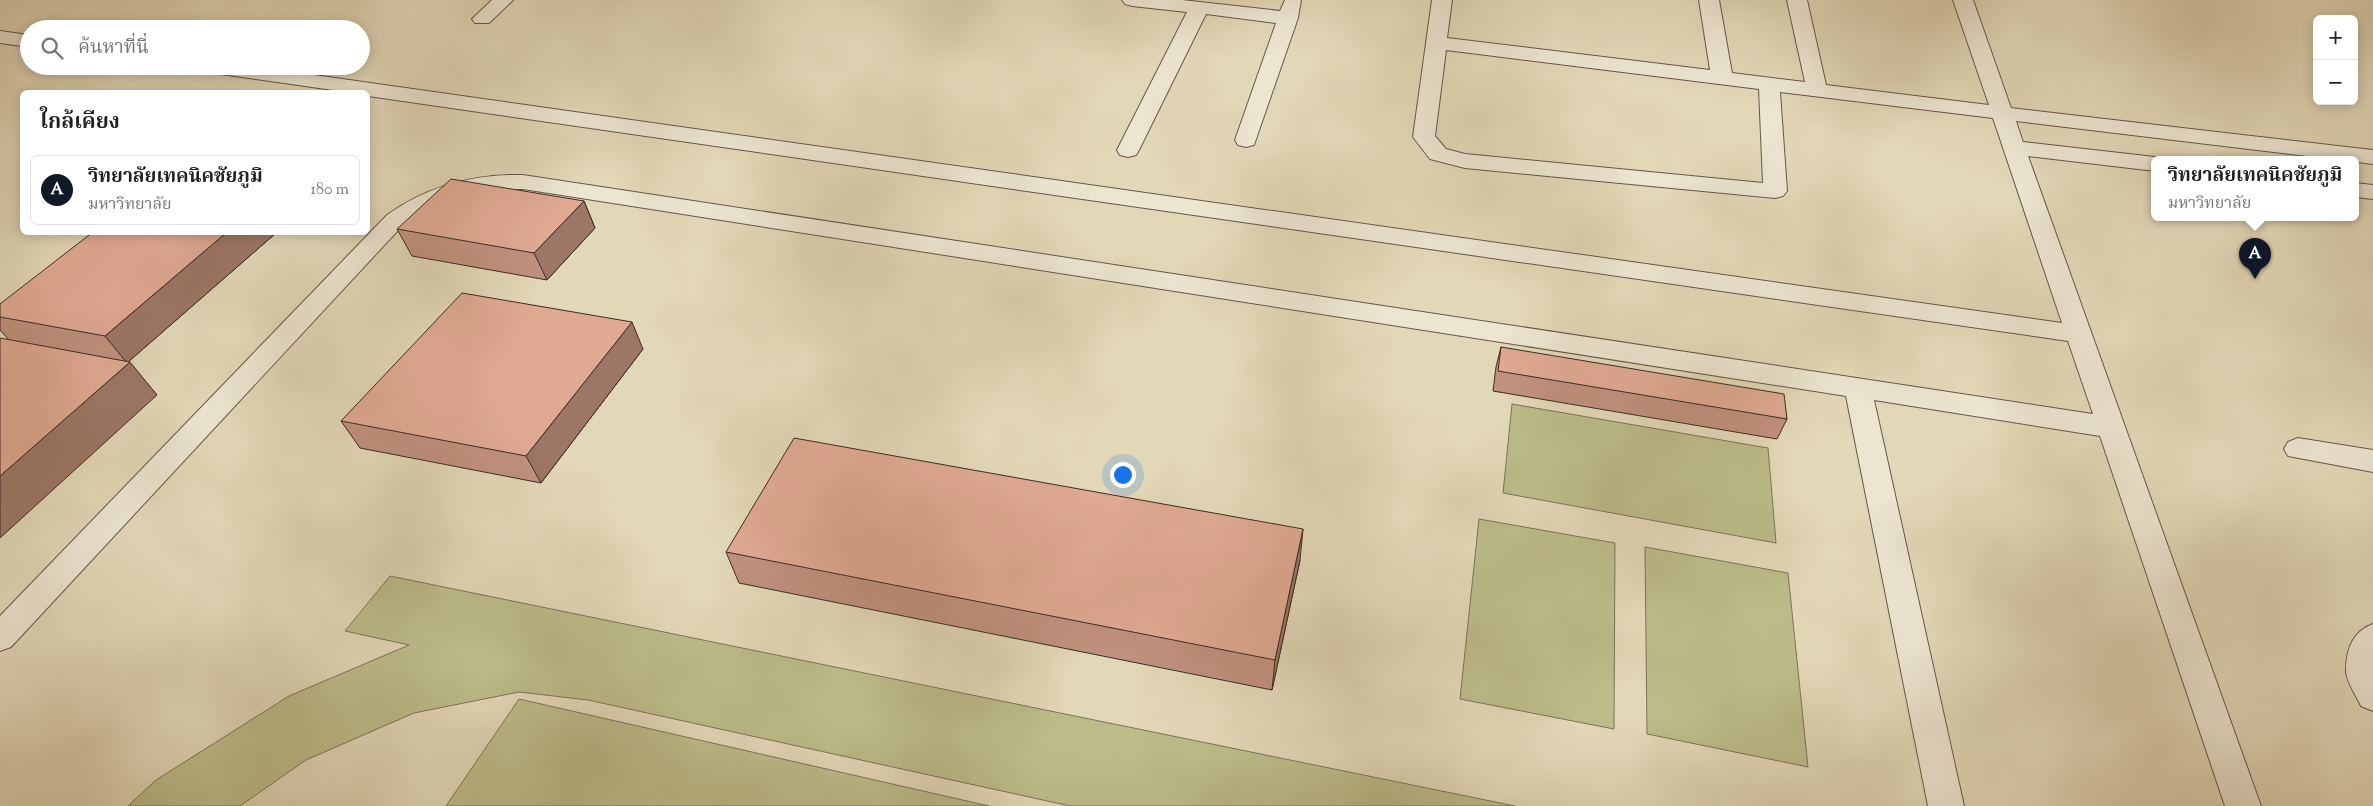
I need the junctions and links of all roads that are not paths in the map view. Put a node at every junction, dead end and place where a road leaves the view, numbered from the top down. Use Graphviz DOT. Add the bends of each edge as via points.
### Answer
graph roads {
  1 [pos="503,0"];
  2 [pos="1132,0"];
  3 [pos="1442,0"];
  4 [pos="1709,0"];
  5 [pos="1797,0"];
  6 [pos="1963,0"];
  7 [pos="1199,8"];
  8 [pos="1291,9"];
  9 [pos="482,19"];
  10 [pos="0,37"];
  11 [pos="20,40"];
  12 [pos="1436,43"];
  13 [pos="269,75"];
  14 [pos="1722,78"];
  15 [pos="1769,85"];
  16 [pos="1817,91"];
  17 [pos="2002,114"];
  18 [pos="1246,140"];
  19 [pos="2014,147"];
  20 [pos="1128,150"];
  21 [pos="2373,157"];
  22 [pos="2151,164"];
  23 [pos="2359,190"];
  24 [pos="2373,192"];
  25 [pos="2079,334"];
  26 [pos="1858,388"];
  27 [pos="2111,427"];
  28 [pos="2298,449"];
  29 [pos="2373,461"];
  30 [pos="0,637"];
  31 [pos="2373,638"];
  32 [pos="2373,696"];
  33 [pos="1946,806"];
  34 [pos="2243,806"];
  1 -- 9 [label="street"];
  2 -- 7 [label="street"];
  3 -- 12 [label="street"];
  4 -- 14 [label="street"];
  5 -- 16 [label="street"];
  6 -- 17 [label="street"];
  7 -- 8 [label="street"];
  7 -- 20 [label="street"];
  8 -- 18 [label="street"];
  10 -- 11 [label="street"];
  12 -- 14 [label="street"];
  12 -- 15 [label="street" via="1424,137 1438,154 1466,161 1775,191"];
  13 -- 25 [label="street"];
  14 -- 15 [label="street"];
  15 -- 16 [label="street"];
  16 -- 17 [label="street"];
  17 -- 19 [label="street"];
  17 -- 21 [label="street"];
  19 -- 22 [label="street"];
  19 -- 25 [label="street"];
  23 -- 24 [label="street"];
  25 -- 27 [label="street"];
  26 -- 27 [label="street"];
  26 -- 30 [label="street" via="498,180 442,192 416,204 395,220"];
  26 -- 33 [label="street"];
  27 -- 34 [label="street"];
  28 -- 29 [label="street"];
  31 -- 32 [label="street" via="2368,642 2362,672"];
}
